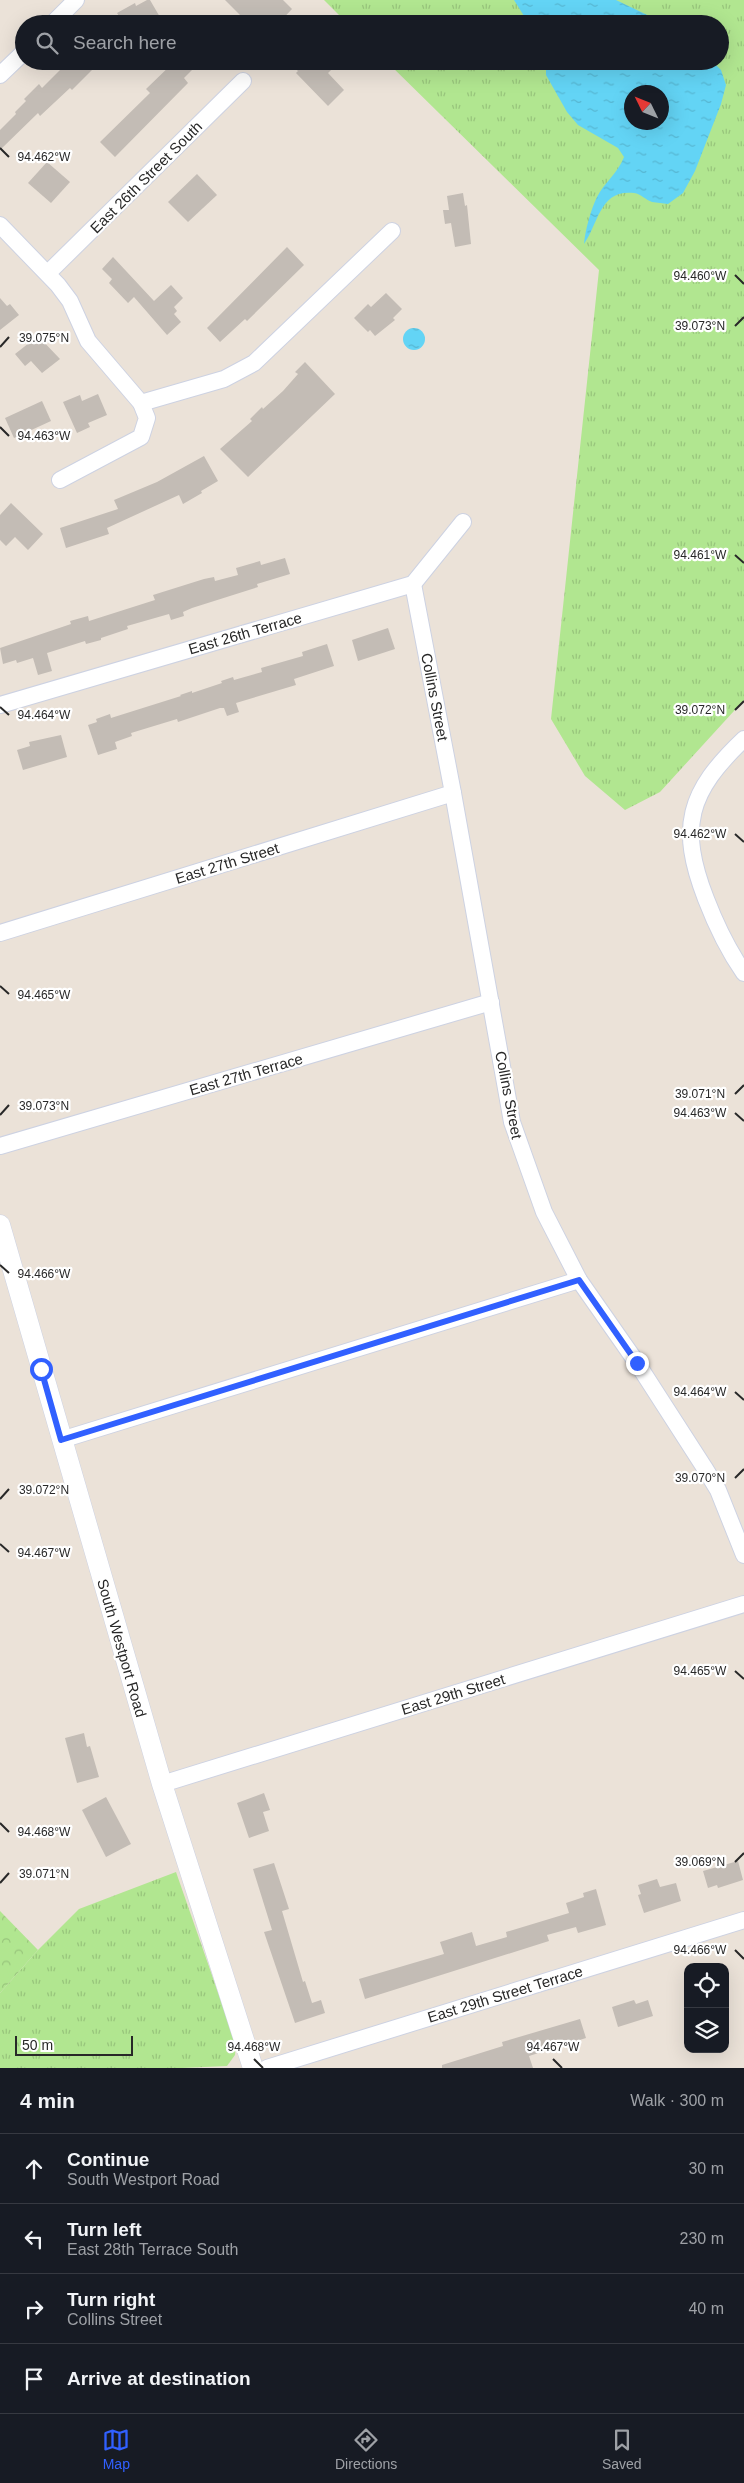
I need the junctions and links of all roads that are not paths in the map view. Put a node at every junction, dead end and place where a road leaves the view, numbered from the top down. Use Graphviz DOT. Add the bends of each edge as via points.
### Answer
graph roads {
  1 [pos="76,0"];
  2 [pos="61,15"];
  3 [pos="15,61"];
  4 [pos="0,75"];
  5 [pos="243,81"];
  6 [pos="0,225"];
  7 [pos="392,231"];
  8 [pos="48,273"];
  9 [pos="141,403"];
  10 [pos="60,480"];
  11 [pos="463,522"];
  12 [pos="413,584"];
  13 [pos="0,705"];
  14 [pos="744,739"];
  15 [pos="453,793"];
  16 [pos="0,933"];
  17 [pos="744,973"];
  18 [pos="492,1002"];
  19 [pos="0,1146"];
  20 [pos="0,1225"];
  21 [pos="579,1280"];
  22 [pos="61,1440"];
  23 [pos="744,1555"];
  24 [pos="744,1604"];
  25 [pos="162,1784"];
  26 [pos="744,1920"];
  27 [pos="253,2068"];
  28 [pos="266,2068"];
  1 -- 2 [label="street"];
  3 -- 4 [label="street"];
  5 -- 8 [label="street, East 26th Street South"];
  6 -- 8 [label="street"];
  7 -- 9 [label="street" via="254,363 224,378"];
  8 -- 9 [label="street" via="70,301 88,341"];
  9 -- 10 [label="street" via="147,418 141,436"];
  11 -- 12 [label="street"];
  12 -- 13 [label="street, East 26th Terrace"];
  12 -- 15 [label="street, Collins Street"];
  14 -- 17 [label="street" via="707,778 697,800 690,838 694,868 716,923"];
  15 -- 16 [label="street, East 27th Street"];
  15 -- 18 [label="street, Collins Street"];
  18 -- 19 [label="street, East 27th Terrace"];
  18 -- 21 [label="street, Collins Street" via="512,1122 519,1145 544,1212"];
  20 -- 22 [label="street, South Westport Road"];
  21 -- 22 [label="street"];
  21 -- 23 [label="street, Collins Street" via="637,1363 718,1490"];
  22 -- 25 [label="street, South Westport Road"];
  24 -- 25 [label="street, East 29th Street"];
  25 -- 27 [label="street, South Westport Road"];
  26 -- 28 [label="street, East 29th Street Terrace"];
}
